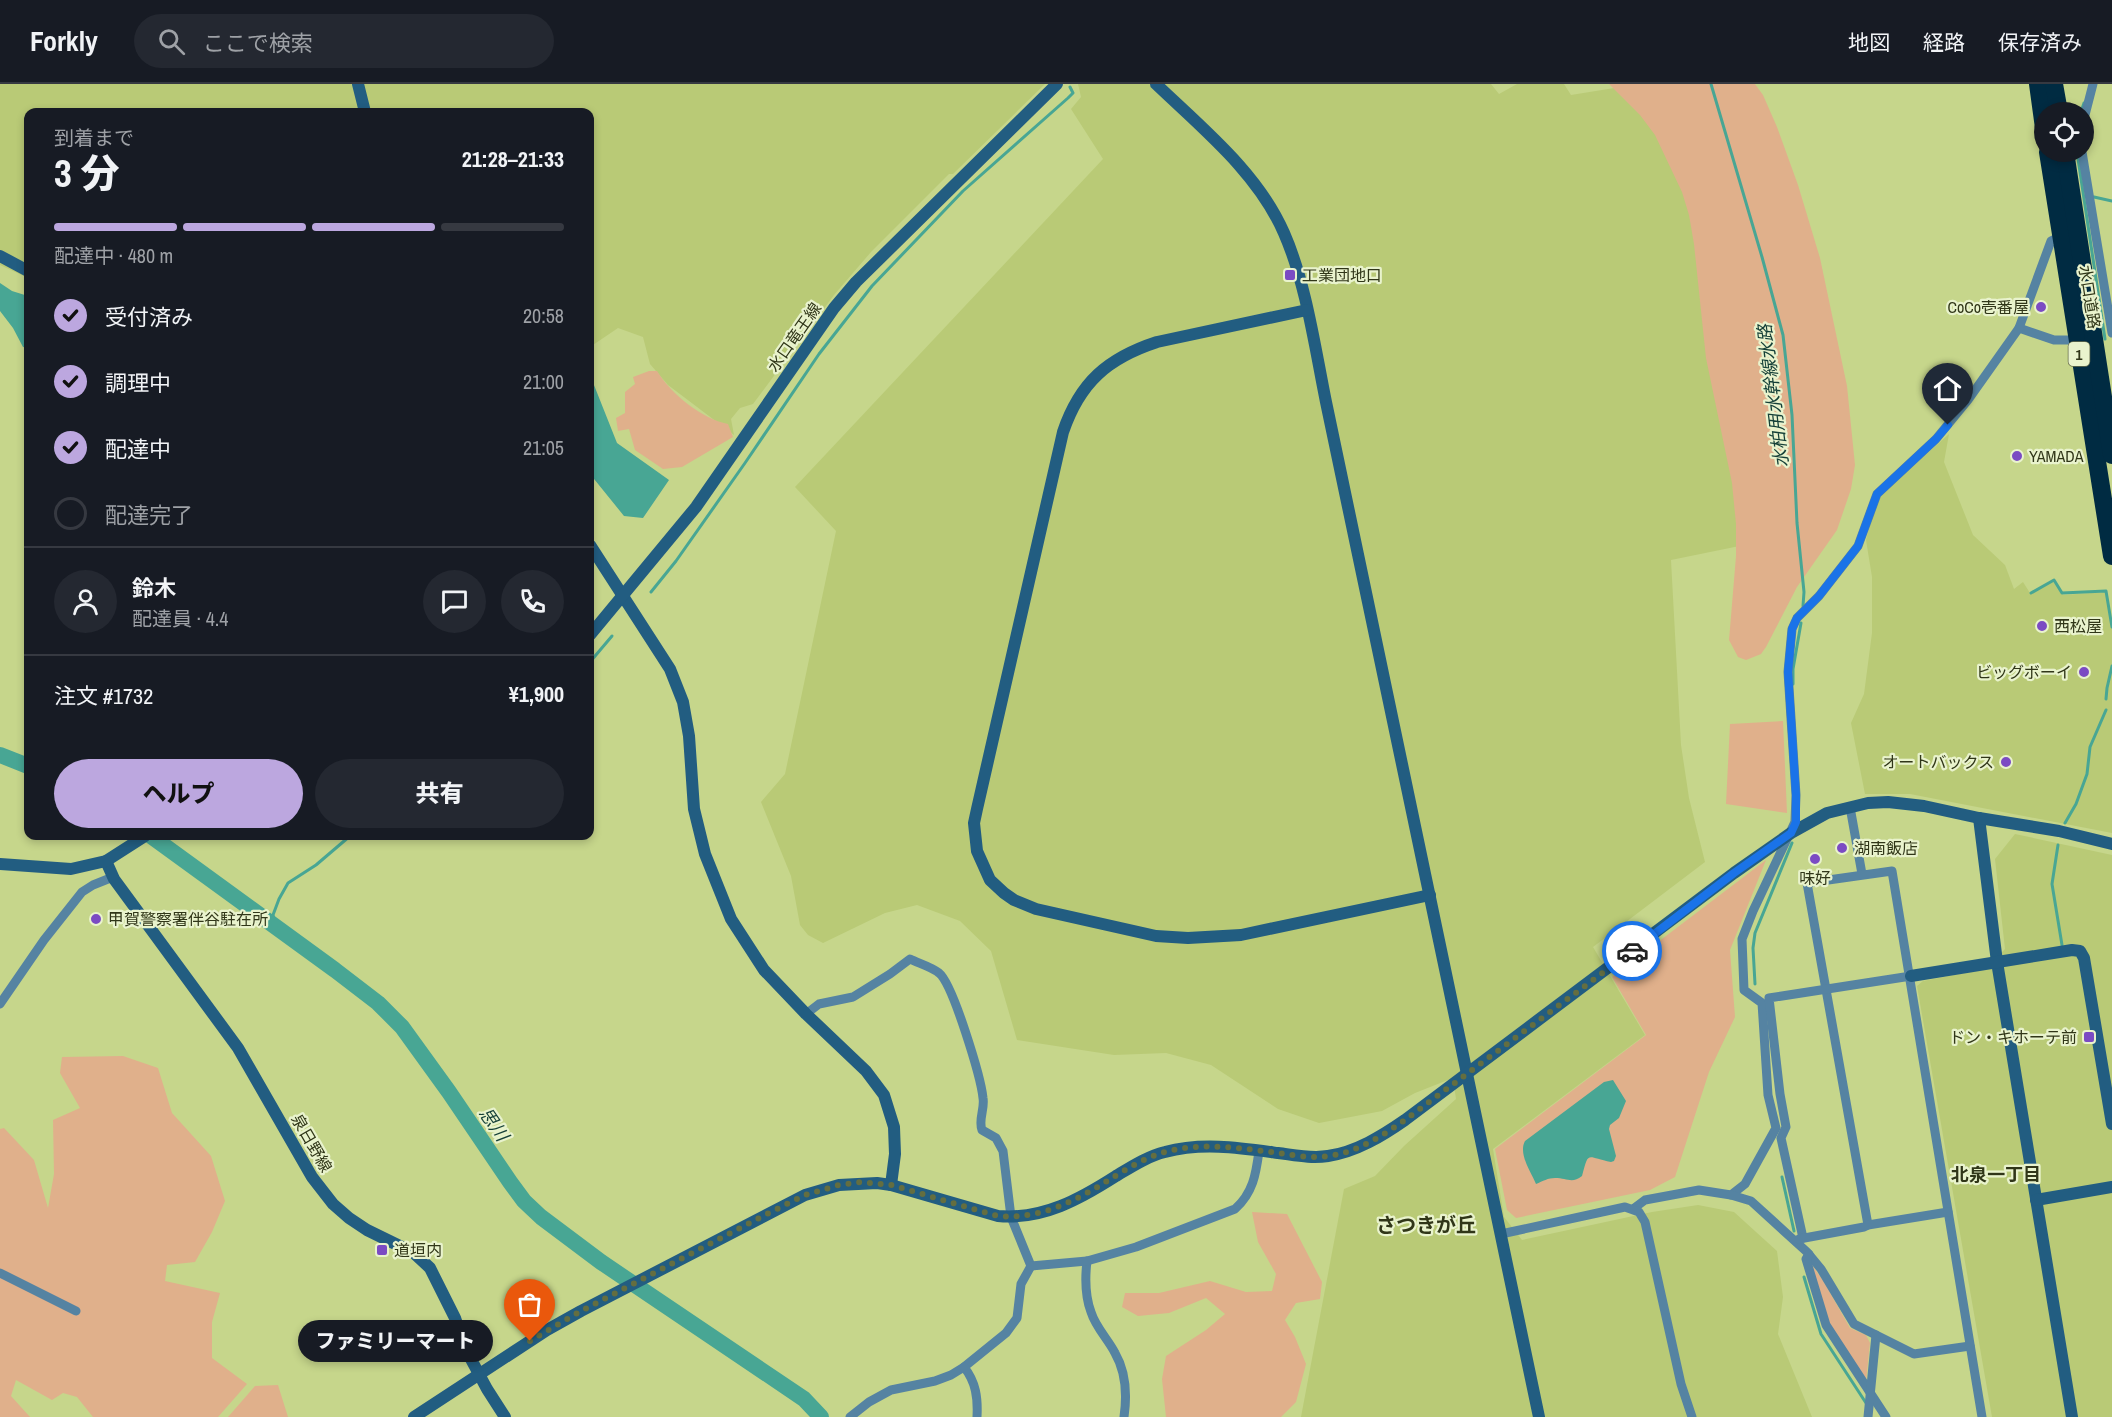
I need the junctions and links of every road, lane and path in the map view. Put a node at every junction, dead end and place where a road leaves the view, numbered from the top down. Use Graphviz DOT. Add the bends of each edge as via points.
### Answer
graph roads {
  1 [pos="358,84"];
  2 [pos="1057,84"];
  3 [pos="1156,84"];
  4 [pos="2038,84"];
  5 [pos="2054,84"];
  6 [pos="2093,84"];
  7 [pos="2040,102"];
  8 [pos="2057,102"];
  9 [pos="2088,102"];
  10 [pos="364,108"];
  11 [pos="2050,162"];
  12 [pos="2067,162"];
  13 [pos="2084,162"];
  14 [pos="2061,236"];
  15 [pos="0,256"];
  16 [pos="24,269"];
  17 [pos="1307,310"];
  18 [pos="2019,328"];
  19 [pos="2112,333"];
  20 [pos="2077,340"];
  21 [pos="2096,354"];
  22 [pos="2112,455"];
  23 [pos="594,551"];
  24 [pos="2112,556"];
  25 [pos="623,596"];
  26 [pos="594,630"];
  27 [pos="1850,807"];
  28 [pos="1979,818"];
  29 [pos="1791,833"];
  30 [pos="139,840"];
  31 [pos="2112,843"];
  32 [pos="106,861"];
  33 [pos="0,864"];
  34 [pos="1862,874"];
  35 [pos="113,876"];
  36 [pos="1430,895"];
  37 [pos="1997,962"];
  38 [pos="1911,976"];
  39 [pos="1825,990"];
  40 [pos="0,1004"];
  41 [pos="806,1014"];
  42 [pos="1468,1074"];
  43 [pos="1780,1121"];
  44 [pos="2112,1125"];
  45 [pos="1259,1151"];
  46 [pos="891,1185"];
  47 [pos="2112,1187"];
  48 [pos="1731,1195"];
  49 [pos="2036,1200"];
  50 [pos="1633,1209"];
  51 [pos="1948,1212"];
  52 [pos="1011,1217"];
  53 [pos="1868,1225"];
  54 [pos="1501,1234"];
  55 [pos="1798,1239"];
  56 [pos="1809,1254"];
  57 [pos="1087,1261"];
  58 [pos="1030,1266"];
  59 [pos="0,1273"];
  60 [pos="76,1311"];
  61 [pos="1876,1335"];
  62 [pos="1970,1346"];
  63 [pos="964,1367"];
  64 [pos="479,1374"];
  65 [pos="1870,1398"];
  66 [pos="414,1417"];
  67 [pos="505,1417"];
  68 [pos="850,1417"];
  69 [pos="977,1417"];
  70 [pos="1124,1417"];
  71 [pos="1539,1417"];
  72 [pos="1692,1417"];
  73 [pos="1868,1417"];
  74 [pos="1886,1417"];
  75 [pos="1982,1417"];
  76 [pos="2072,1417"];
  1 -- 10 [label="street"];
  2 -- 25 [label="street, 水口竜王線" via="856,282 696,507"];
  3 -- 17 [label="street" via="1237,163 1266,201 1294,256"];
  4 -- 7 [label="highway"];
  5 -- 8 [label="highway"];
  6 -- 9 [label="street"];
  11 -- 14 [label="highway, 水口道路 / 1"];
  12 -- 21 [label="highway, 水口道路 / 1"];
  13 -- 19 [label="street"];
  14 -- 18 [label="street" via="2051,241"];
  14 -- 20 [label="highway, 水口道路 / 1"];
  15 -- 16 [label="street"];
  17 -- 36 [label="street"];
  17 -- 36 [label="street" via="1139,348 1111,363 1084,388 1063,432 977,808 977,851 990,880 1025,906 1156,936 1188,939 1241,935"];
  18 -- 20 [label="street" via="2054,340"];
  18 -- 29 [label="street" via="1936,439 1877,494 1858,546 1792,629 1788,672 1796,822"];
  20 -- 21 [label="street"];
  20 -- 24 [label="highway, 水口道路 / 1"];
  21 -- 22 [label="highway, 水口道路 / 1"];
  23 -- 25 [label="street"];
  25 -- 26 [label="street, 水口竜王線"];
  25 -- 41 [label="street" via="670,669 683,702 694,809 705,854 731,919 764,970"];
  27 -- 28 [label="street" via="1888,802"];
  27 -- 29 [label="street" via="1827,813"];
  27 -- 34 [label="street"];
  28 -- 31 [label="street"];
  28 -- 37 [label="street"];
  29 -- 42 [label="street"];
  29 -- 43 [label="street" via="1742,939 1744,990 1762,1003 1768,1095"];
  30 -- 32 [label="street"];
  32 -- 33 [label="street" via="71,869"];
  32 -- 35 [label="street, 泉日野線"];
  34 -- 38 [label="street" via="1892,871"];
  34 -- 39 [label="street" via="1807,883"];
  35 -- 40 [label="street" via="82,892"];
  35 -- 64 [label="street, 泉日野線" via="238,1048 312,1177 333,1204 348,1218 414,1253 430,1268"];
  36 -- 42 [label="street"];
  37 -- 38 [label="street"];
  37 -- 44 [label="street" via="2080,951"];
  37 -- 49 [label="street"];
  38 -- 39 [label="street"];
  38 -- 51 [label="street"];
  39 -- 43 [label="street" via="1769,998"];
  39 -- 53 [label="street"];
  41 -- 46 [label="street" via="866,1071 884,1095 894,1127"];
  41 -- 52 [label="street" via="819,1004 853,997 910,959 940,973 954,997 978,1076 984,1100 980,1125 996,1138 1003,1151"];
  42 -- 45 [label="street" via="1383,1135 1341,1154 1305,1157"];
  42 -- 54 [label="street"];
  43 -- 48 [label="street" via="1746,1184"];
  43 -- 55 [label="street" via="1786,1127 1781,1138"];
  45 -- 52 [label="street" via="1201,1147 1163,1152 1060,1207"];
  45 -- 57 [label="street" via="1255,1179 1245,1200 1235,1209 1136,1247"];
  46 -- 52 [label="street"];
  46 -- 64 [label="street" via="861,1182 805,1195 547,1330"];
  47 -- 49 [label="street"];
  48 -- 50 [label="street" via="1688,1191 1645,1200"];
  48 -- 55 [label="street" via="1751,1201"];
  49 -- 76 [label="street"];
  50 -- 54 [label="street" via="1617,1208"];
  50 -- 72 [label="street" via="1645,1222"];
  51 -- 53 [label="street"];
  51 -- 62 [label="street"];
  52 -- 58 [label="street"];
  53 -- 55 [label="street"];
  54 -- 71 [label="street"];
  55 -- 56 [label="street"];
  56 -- 61 [label="street" via="1854,1324"];
  56 -- 65 [label="street" via="1806,1259 1826,1325"];
  57 -- 58 [label="street"];
  57 -- 70 [label="street" via="1085,1283 1090,1312 1122,1369"];
  58 -- 63 [label="street" via="1021,1284 1017,1318 1006,1333"];
  59 -- 60 [label="street"];
  61 -- 62 [label="street" via="1914,1354"];
  61 -- 65 [label="street"];
  62 -- 75 [label="street"];
  63 -- 68 [label="street" via="935,1381 891,1390"];
  63 -- 69 [label="street" via="976,1391"];
  64 -- 66 [label="street"];
  64 -- 67 [label="street, 泉日野線"];
  65 -- 73 [label="street"];
  65 -- 74 [label="street"];
}
